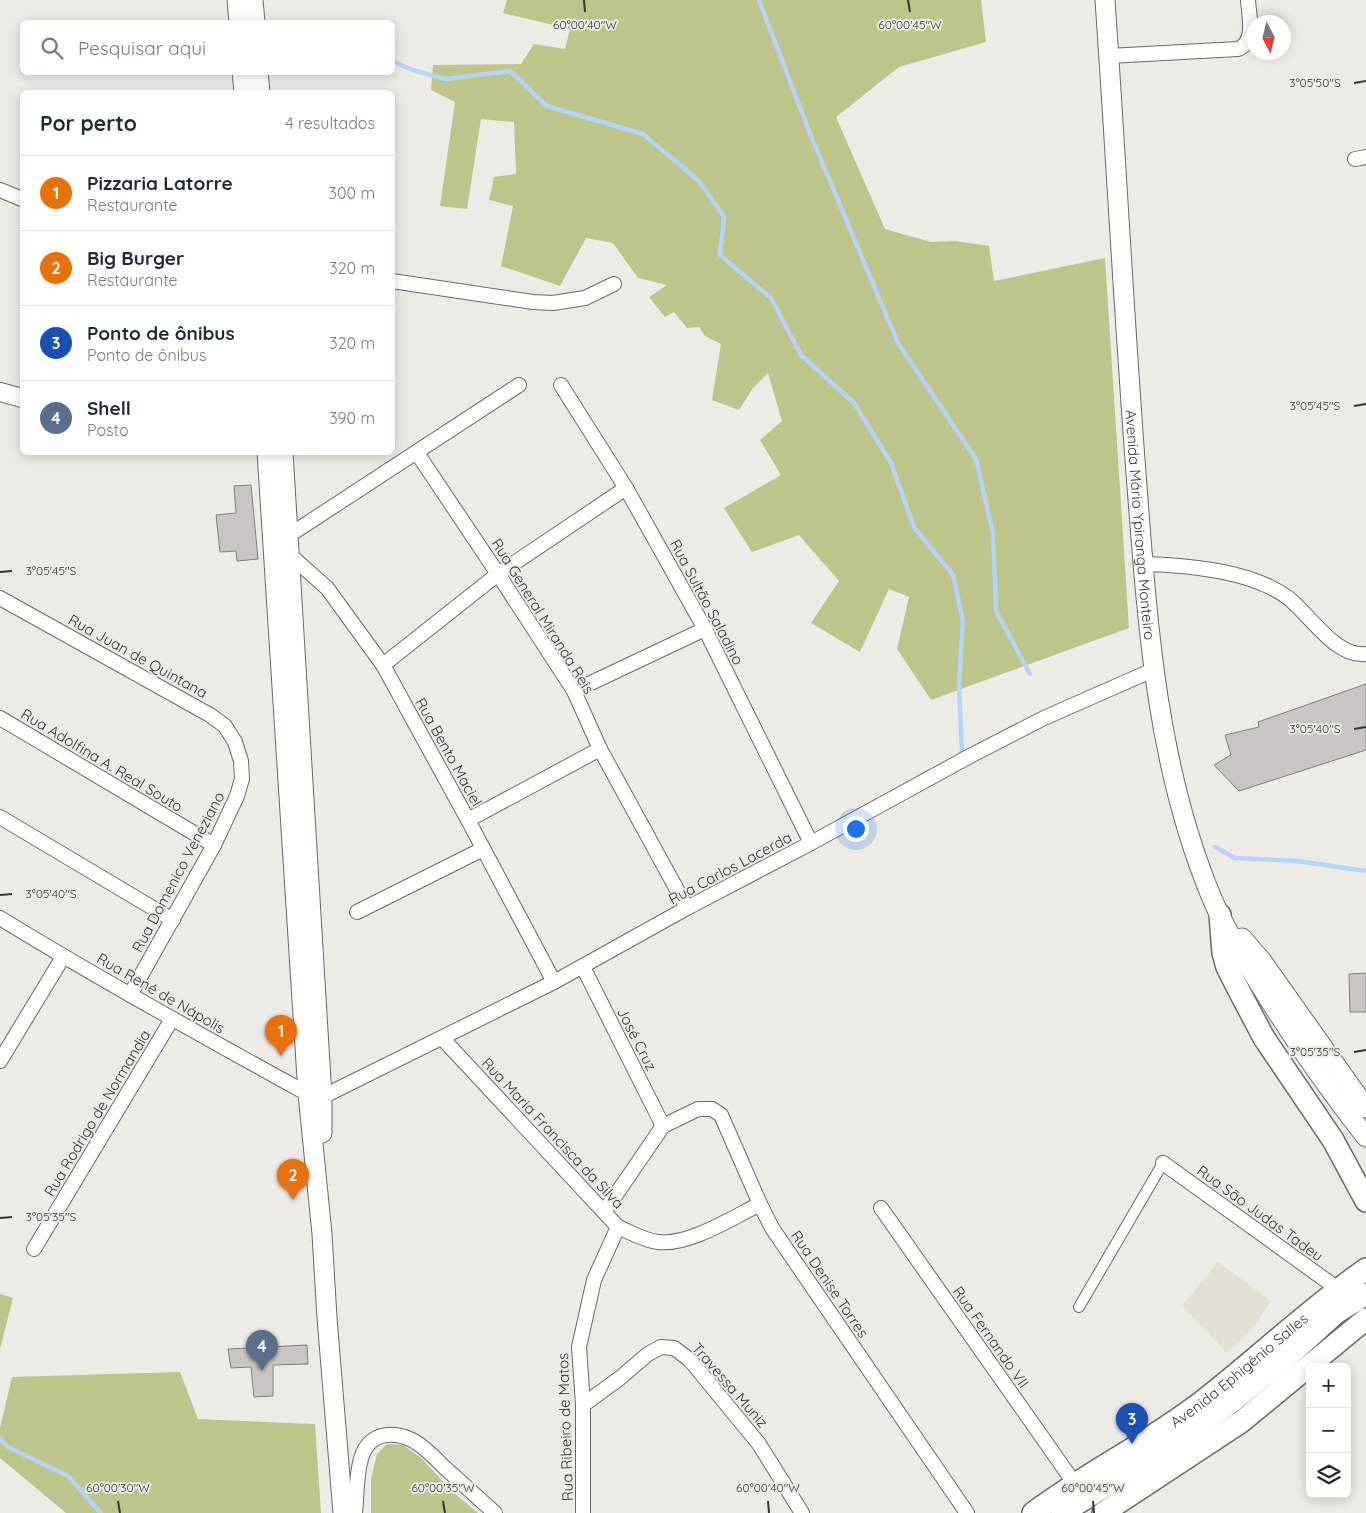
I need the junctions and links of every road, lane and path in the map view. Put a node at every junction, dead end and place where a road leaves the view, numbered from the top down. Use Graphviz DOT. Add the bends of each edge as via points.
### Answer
graph roads {
  1 [pos="237,0"];
  2 [pos="254,0"];
  3 [pos="1105,0"];
  4 [pos="1248,0"];
  5 [pos="239,20"];
  6 [pos="255,20"];
  7 [pos="1109,56"];
  8 [pos="242,75"];
  9 [pos="258,75"];
  10 [pos="244,90"];
  11 [pos="260,90"];
  12 [pos="0,190"];
  13 [pos="20,198"];
  14 [pos="395,281"];
  15 [pos="614,284"];
  16 [pos="519,385"];
  17 [pos="562,385"];
  18 [pos="0,392"];
  19 [pos="20,397"];
  20 [pos="417,453"];
  21 [pos="266,455"];
  22 [pos="283,455"];
  23 [pos="626,488"];
  24 [pos="288,536"];
  25 [pos="290,555"];
  26 [pos="1143,564"];
  27 [pos="498,574"];
  28 [pos="0,598"];
  29 [pos="705,629"];
  30 [pos="1366,654"];
  31 [pos="383,665"];
  32 [pos="1153,670"];
  33 [pos="574,691"];
  34 [pos="0,718"];
  35 [pos="600,749"];
  36 [pos="241,761"];
  37 [pos="296,788"];
  38 [pos="0,817"];
  39 [pos="468,820"];
  40 [pos="811,843"];
  41 [pos="214,846"];
  42 [pos="483,849"];
  43 [pos="688,908"];
  44 [pos="357,912"];
  45 [pos="1220,916"];
  46 [pos="0,918"];
  47 [pos="173,920"];
  48 [pos="63,957"];
  49 [pos="582,967"];
  50 [pos="554,982"];
  51 [pos="130,995"];
  52 [pos="172,1020"];
  53 [pos="442,1038"];
  54 [pos="0,1061"];
  55 [pos="315,1095"];
  56 [pos="1366,1108"];
  57 [pos="663,1126"];
  58 [pos="1366,1137"];
  59 [pos="1163,1163"];
  60 [pos="1366,1201"];
  61 [pos="760,1204"];
  62 [pos="880,1208"];
  63 [pos="604,1212"];
  64 [pos="618,1227"];
  65 [pos="34,1250"];
  66 [pos="1366,1269"];
  67 [pos="1338,1289"];
  68 [pos="1363,1295"];
  69 [pos="1079,1307"];
  70 [pos="1366,1319"];
  71 [pos="583,1405"];
  72 [pos="1074,1484"];
  73 [pos="1115,1510"];
  74 [pos="343,1513"];
  75 [pos="355,1513"];
  76 [pos="495,1513"];
  77 [pos="583,1513"];
  78 [pos="802,1513"];
  79 [pos="967,1513"];
  80 [pos="1033,1513"];
  81 [pos="1062,1513"];
  1 -- 5 [label="main road"];
  2 -- 6 [label="main road"];
  3 -- 7 [label="main road, Avenida Mário Ypiranga Monteiro"];
  4 -- 7 [label="street" via="1250,30 1244,47"];
  7 -- 26 [label="main road, Avenida Mário Ypiranga Monteiro"];
  8 -- 10 [label="main road"];
  9 -- 11 [label="main road"];
  12 -- 13 [label="street"];
  14 -- 15 [label="street" via="553,303 585,298"];
  16 -- 20 [label="street"];
  17 -- 23 [label="street, Rua Sultão Saladino"];
  18 -- 19 [label="street"];
  20 -- 24 [label="street"];
  20 -- 27 [label="street, Rua General Miranda Reis"];
  21 -- 37 [label="main road"];
  22 -- 24 [label="main road"];
  23 -- 27 [label="street"];
  23 -- 29 [label="street, Rua Sultão Saladino"];
  24 -- 25 [label="main road"];
  25 -- 31 [label="street, Rua Bento Maciel" via="327,588"];
  25 -- 37 [label="main road"];
  26 -- 30 [label="street" via="1173,564 1242,577 1267,586 1288,598 1346,651"];
  26 -- 32 [label="main road, Avenida Mário Ypiranga Monteiro"];
  27 -- 31 [label="street"];
  27 -- 33 [label="street, Rua General Miranda Reis"];
  28 -- 36 [label="street, Rua Juan de Quintana" via="210,714 225,726"];
  29 -- 33 [label="street"];
  29 -- 40 [label="street, Rua Sultão Saladino"];
  31 -- 39 [label="street, Rua Bento Maciel"];
  32 -- 40 [label="street, Rua Carlos Lacerda" via="1044,718"];
  32 -- 45 [label="main road, Avenida Mário Ypiranga Monteiro" via="1182,812"];
  33 -- 35 [label="street, Rua General Miranda Reis"];
  34 -- 41 [label="street, Rua Adolfina A. Real Souto"];
  35 -- 39 [label="street"];
  35 -- 43 [label="street, Rua General Miranda Reis"];
  36 -- 41 [label="street, Rua Domenico Veneziano" via="242,779 238,796"];
  37 -- 55 [label="main road"];
  38 -- 47 [label="street"];
  39 -- 42 [label="street, Rua Bento Maciel"];
  40 -- 43 [label="street, Rua Carlos Lacerda"];
  41 -- 47 [label="street, Rua Domenico Veneziano"];
  42 -- 44 [label="street"];
  42 -- 50 [label="street, Rua Bento Maciel"];
  43 -- 49 [label="street, Rua Carlos Lacerda"];
  45 -- 56 [label="main road" via="1261,960"];
  45 -- 58 [label="main road, Avenida Mário Ypiranga Monteiro" via="1284,1024"];
  45 -- 60 [label="main road" via="1223,953 1236,985 1264,1038 1333,1140"];
  46 -- 48 [label="street, Rua René de Nápolis"];
  47 -- 51 [label="street, Rua Domenico Veneziano"];
  48 -- 51 [label="street, Rua René de Nápolis"];
  48 -- 54 [label="street"];
  49 -- 50 [label="street, Rua Carlos Lacerda"];
  49 -- 57 [label="street, José Cruz"];
  50 -- 53 [label="street, Rua Carlos Lacerda"];
  51 -- 52 [label="street, Rua René de Nápolis"];
  52 -- 55 [label="street, Rua René de Nápolis"];
  52 -- 65 [label="street, Rua Rodrigo de Normandia"];
  53 -- 55 [label="street, Rua Carlos Lacerda"];
  53 -- 63 [label="street, Rua Maria Francisca da Silva"];
  55 -- 74 [label="main road" via="327,1318"];
  57 -- 61 [label="street, Rua Denise Torres" via="698,1109 712,1109 721,1115"];
  57 -- 63 [label="street"];
  59 -- 67 [label="street, Rua São Judas Tadeu"];
  59 -- 69 [label="street"];
  61 -- 64 [label="street, Rua Maria Francisca da Silva" via="694,1237 675,1242 656,1242"];
  61 -- 79 [label="street, Rua Denise Torres" via="772,1228"];
  62 -- 72 [label="street, Rua Fernando VII"];
  63 -- 64 [label="street, Rua Maria Francisca da Silva"];
  64 -- 71 [label="street, Rua Ribeiro de Matos" via="594,1280 580,1338"];
  66 -- 67 [label="main road, Avenida Ephigênio Salles"];
  67 -- 72 [label="main road, Avenida Ephigênio Salles" via="1203,1401"];
  68 -- 81 [label="main road" via="1336,1313 1224,1408"];
  70 -- 73 [label="main road" via="1241,1422"];
  71 -- 77 [label="street, Rua Ribeiro de Matos"];
  71 -- 78 [label="street, Travessa Muniz" via="648,1354 661,1347 674,1348 690,1360 759,1444"];
  72 -- 80 [label="main road, Avenida Ephigênio Salles"];
  75 -- 76 [label="street" via="364,1450 380,1436 393,1434 413,1440 428,1451"];
}
